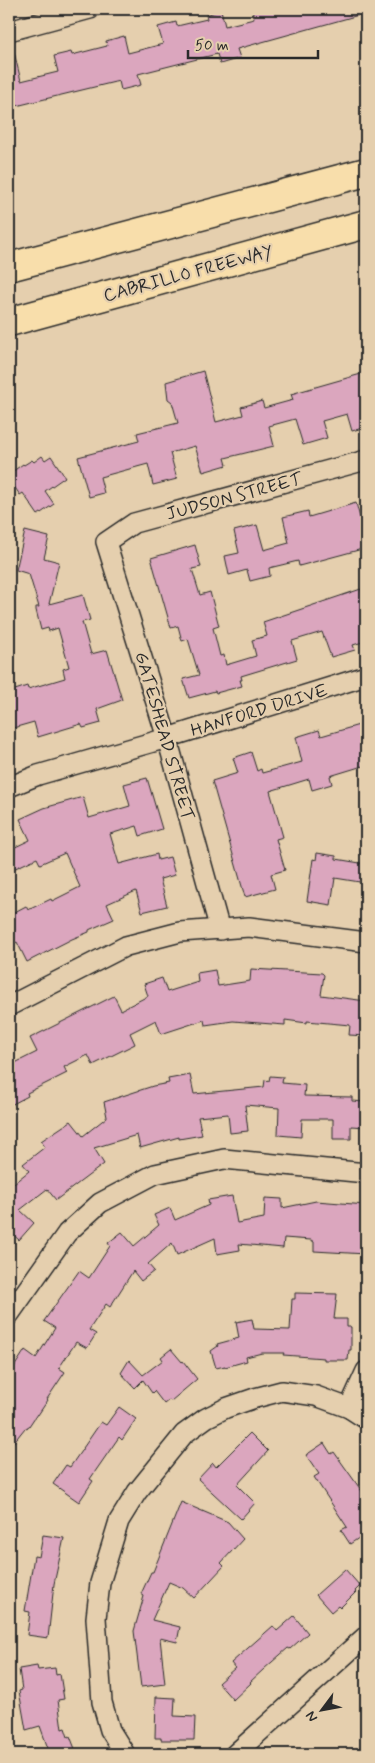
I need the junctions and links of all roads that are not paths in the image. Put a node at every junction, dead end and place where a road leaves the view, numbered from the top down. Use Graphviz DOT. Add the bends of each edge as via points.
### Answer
graph roads {
  1 [pos="90,9"];
  2 [pos="9,30"];
  3 [pos="366,172"];
  4 [pos="366,224"];
  5 [pos="9,268"];
  6 [pos="9,322"];
  7 [pos="366,460"];
  8 [pos="106,542"];
  9 [pos="366,676"];
  10 [pos="167,738"];
  11 [pos="9,787"];
  12 [pos="220,930"];
  13 [pos="366,942"];
  14 [pos="9,1006"];
  15 [pos="366,1173"];
  16 [pos="9,1315"];
  17 [pos="366,1371"];
  18 [pos="349,1408"];
  19 [pos="366,1419"];
  20 [pos="366,1636"];
  21 [pos="125,1754"];
  22 [pos="235,1754"];
  1 -- 2 [label="street"];
  3 -- 5 [label="highway"];
  4 -- 6 [label="highway, CABRILLO FREEWAY"];
  7 -- 8 [label="street, JUDSON STREET" via="134,523"];
  8 -- 10 [label="street, GATESHEAD STREET"];
  9 -- 10 [label="street, HANFORD DRIVE"];
  10 -- 11 [label="street, HANFORD DRIVE" via="38,775"];
  10 -- 12 [label="street, GATESHEAD STREET"];
  12 -- 13 [label="street" via="249,927"];
  12 -- 14 [label="street" via="180,932 126,946"];
  15 -- 16 [label="street" via="224,1159 155,1174 100,1204 67,1233"];
  17 -- 18 [label="street"];
  18 -- 19 [label="street"];
  18 -- 21 [label="street" via="316,1396 282,1391 226,1408 184,1434 118,1521 100,1583 96,1618 102,1702 110,1730"];
  20 -- 22 [label="street"];
}
